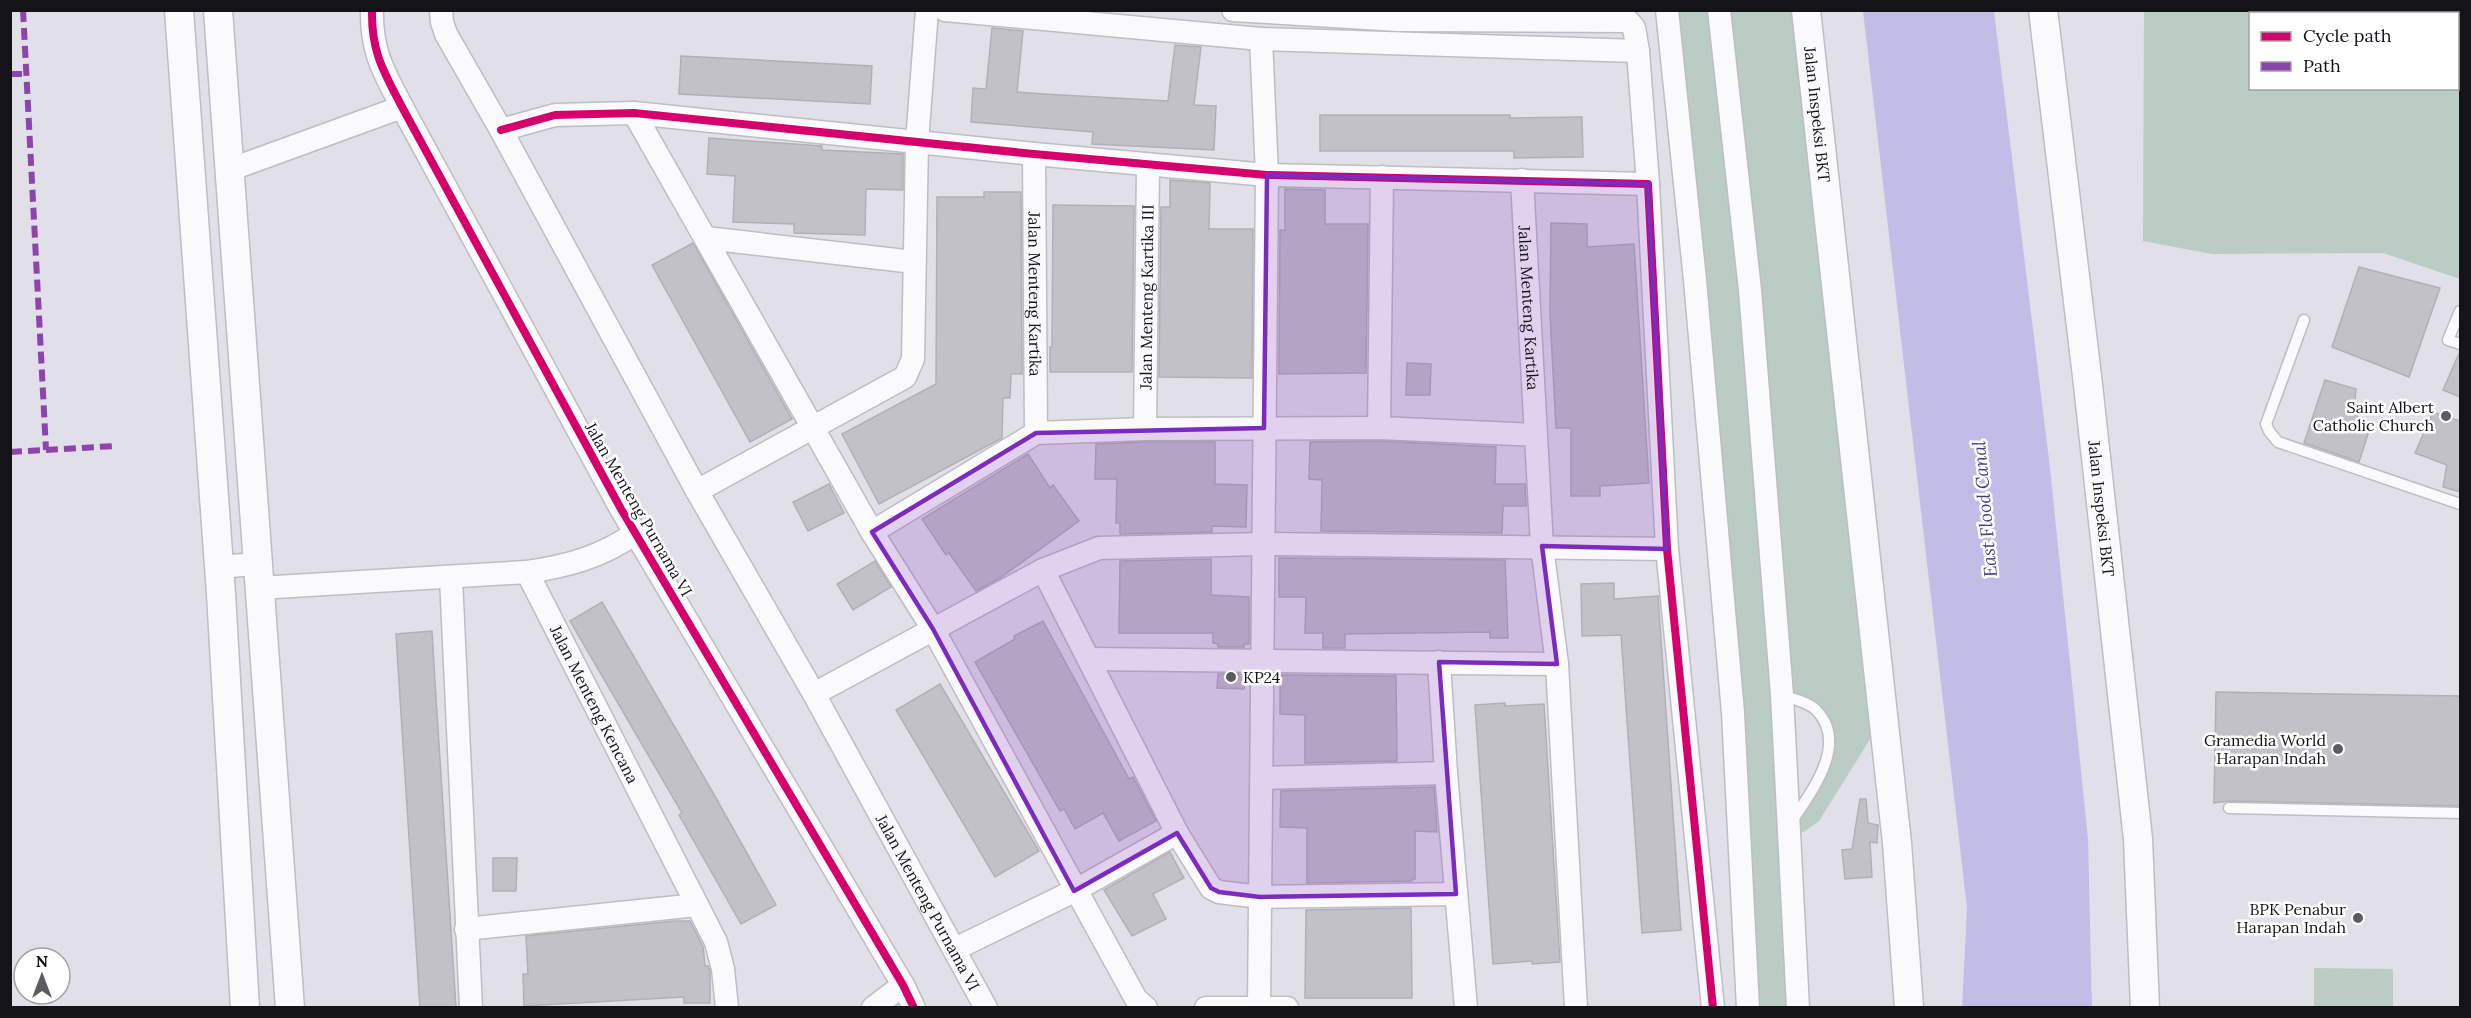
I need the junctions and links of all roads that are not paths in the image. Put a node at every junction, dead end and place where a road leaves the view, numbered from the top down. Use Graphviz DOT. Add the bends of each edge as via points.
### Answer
graph roads {
  1 [pos="179,10"];
  2 [pos="218,10"];
  3 [pos="372,10"];
  4 [pos="441,10"];
  5 [pos="927,10"];
  6 [pos="945,10"];
  7 [pos="1233,10"];
  8 [pos="1666,10"];
  9 [pos="1719,10"];
  10 [pos="1806,10"];
  11 [pos="2043,10"];
  12 [pos="1262,39"];
  13 [pos="1638,51"];
  14 [pos="402,107"];
  15 [pos="634,113"];
  16 [pos="501,130"];
  17 [pos="917,142"];
  18 [pos="1034,154"];
  19 [pos="1148,165"];
  20 [pos="229,170"];
  21 [pos="1266,175"];
  22 [pos="1382,177"];
  23 [pos="1522,180"];
  24 [pos="1648,184"];
  25 [pos="706,238"];
  26 [pos="914,262"];
  27 [pos="2460,310"];
  28 [pos="2304,320"];
  29 [pos="2460,344"];
  30 [pos="1264,428"];
  31 [pos="1379,428"];
  32 [pos="812,429"];
  33 [pos="1145,429"];
  34 [pos="1036,433"];
  35 [pos="1535,435"];
  36 [pos="697,491"];
  37 [pos="2460,504"];
  38 [pos="637,532"];
  39 [pos="872,532"];
  40 [pos="1263,544"];
  41 [pos="1542,546"];
  42 [pos="1667,549"];
  43 [pos="219,567"];
  44 [pos="1043,570"];
  45 [pos="526,572"];
  46 [pos="258,576"];
  47 [pos="451,578"];
  48 [pos="933,628"];
  49 [pos="1089,659"];
  50 [pos="1262,662"];
  51 [pos="1439,662"];
  52 [pos="1557,664"];
  53 [pos="814,694"];
  54 [pos="1782,694"];
  55 [pos="1446,773"];
  56 [pos="1263,778"];
  57 [pos="2229,808"];
  58 [pos="2460,813"];
  59 [pos="1788,827"];
  60 [pos="1178,833"];
  61 [pos="1074,891"];
  62 [pos="1456,894"];
  63 [pos="1260,897"];
  64 [pos="697,905"];
  65 [pos="466,929"];
  66 [pos="955,949"];
  67 [pos="903,984"];
  68 [pos="1259,1007"];
  69 [pos="244,1008"];
  70 [pos="290,1008"];
  71 [pos="471,1008"];
  72 [pos="727,1008"];
  73 [pos="873,1008"];
  74 [pos="914,1008"];
  75 [pos="986,1008"];
  76 [pos="1146,1008"];
  77 [pos="1206,1008"];
  78 [pos="1287,1008"];
  79 [pos="1466,1008"];
  80 [pos="1576,1008"];
  81 [pos="1713,1008"];
  82 [pos="1748,1008"];
  83 [pos="1798,1008"];
  84 [pos="1909,1008"];
  85 [pos="2145,1008"];
  1 -- 43 [label="street"];
  2 -- 20 [label="street"];
  3 -- 14 [label="street, Jalan Menteng Purnama VI" via="378,60"];
  4 -- 16 [label="street, Jalan Menteng Purnama VI" via="446,34"];
  5 -- 17 [label="street"];
  6 -- 12 [label="street"];
  7 -- 13 [label="street" via="1399,20 1628,21 1634,28"];
  8 -- 82 [label="street" via="1694,269 1732,713"];
  9 -- 54 [label="street" via="1750,290"];
  10 -- 84 [label="street, Jalan Inspeksi BKT" via="1898,843"];
  11 -- 85 [label="street, Jalan Inspeksi BKT" via="2138,839"];
  12 -- 13 [label="street"];
  12 -- 21 [label="street"];
  13 -- 24 [label="street"];
  14 -- 20 [label="street"];
  14 -- 38 [label="street, Jalan Menteng Purnama VI"];
  15 -- 16 [label="street" via="555,115"];
  15 -- 17 [label="street"];
  15 -- 25 [label="street"];
  16 -- 36 [label="street, Jalan Menteng Purnama VI"];
  17 -- 18 [label="street"];
  17 -- 26 [label="street"];
  18 -- 19 [label="street"];
  18 -- 34 [label="street, Jalan Menteng Kartika"];
  19 -- 21 [label="street"];
  19 -- 33 [label="street, Jalan Menteng Kartika III"];
  20 -- 46 [label="street"];
  21 -- 22 [label="street"];
  21 -- 30 [label="street"];
  22 -- 23 [label="street"];
  22 -- 31 [label="street"];
  23 -- 24 [label="street"];
  23 -- 35 [label="street, Jalan Menteng Kartika"];
  24 -- 42 [label="street"];
  25 -- 26 [label="street"];
  25 -- 32 [label="street"];
  26 -- 32 [label="street" via="910,370 905,377"];
  27 -- 29 [label="lane" via="2448,339"];
  28 -- 37 [label="lane" via="2266,424 2273,438"];
  30 -- 31 [label="street"];
  30 -- 33 [label="street"];
  30 -- 40 [label="street"];
  31 -- 35 [label="street"];
  32 -- 36 [label="street"];
  32 -- 39 [label="street"];
  33 -- 34 [label="street"];
  34 -- 39 [label="street"];
  35 -- 41 [label="street, Jalan Menteng Kartika"];
  36 -- 53 [label="street, Jalan Menteng Purnama VI"];
  38 -- 45 [label="street" via="614,548 561,567"];
  38 -- 67 [label="street, Jalan Menteng Purnama VI"];
  39 -- 48 [label="street"];
  40 -- 41 [label="street"];
  40 -- 44 [label="street" via="1099,548"];
  40 -- 50 [label="street"];
  41 -- 42 [label="street"];
  41 -- 52 [label="street, Jalan Menteng Kartika"];
  42 -- 81 [label="street"];
  43 -- 46 [label="street"];
  43 -- 69 [label="street"];
  44 -- 48 [label="street"];
  44 -- 49 [label="street"];
  45 -- 47 [label="street"];
  45 -- 64 [label="street, Jalan Menteng Kencana"];
  46 -- 47 [label="street"];
  46 -- 70 [label="street"];
  47 -- 65 [label="street"];
  48 -- 53 [label="street"];
  48 -- 61 [label="street"];
  49 -- 50 [label="street"];
  49 -- 60 [label="street"];
  50 -- 51 [label="street"];
  50 -- 56 [label="street"];
  51 -- 52 [label="street"];
  51 -- 55 [label="street"];
  52 -- 80 [label="street, Jalan Menteng Kartika"];
  53 -- 66 [label="street, Jalan Menteng Purnama VI"];
  54 -- 59 [label="street"];
  54 -- 59 [label="lane" via="1815,709 1826,723 1828,745 1826,766"];
  55 -- 56 [label="street"];
  55 -- 62 [label="street"];
  56 -- 63 [label="street"];
  57 -- 58 [label="lane"];
  59 -- 83 [label="street"];
  60 -- 61 [label="street"];
  60 -- 63 [label="street" via="1211,888"];
  61 -- 66 [label="street"];
  61 -- 76 [label="street" via="1136,999"];
  62 -- 63 [label="street"];
  62 -- 79 [label="street"];
  63 -- 68 [label="street"];
  64 -- 65 [label="street"];
  64 -- 72 [label="street, Jalan Menteng Kencana" via="716,942"];
  65 -- 71 [label="street"];
  66 -- 75 [label="street, Jalan Menteng Purnama VI"];
  67 -- 73 [label="street"];
  67 -- 74 [label="street, Jalan Menteng Purnama VI"];
  68 -- 77 [label="street"];
  68 -- 78 [label="street"];
}
